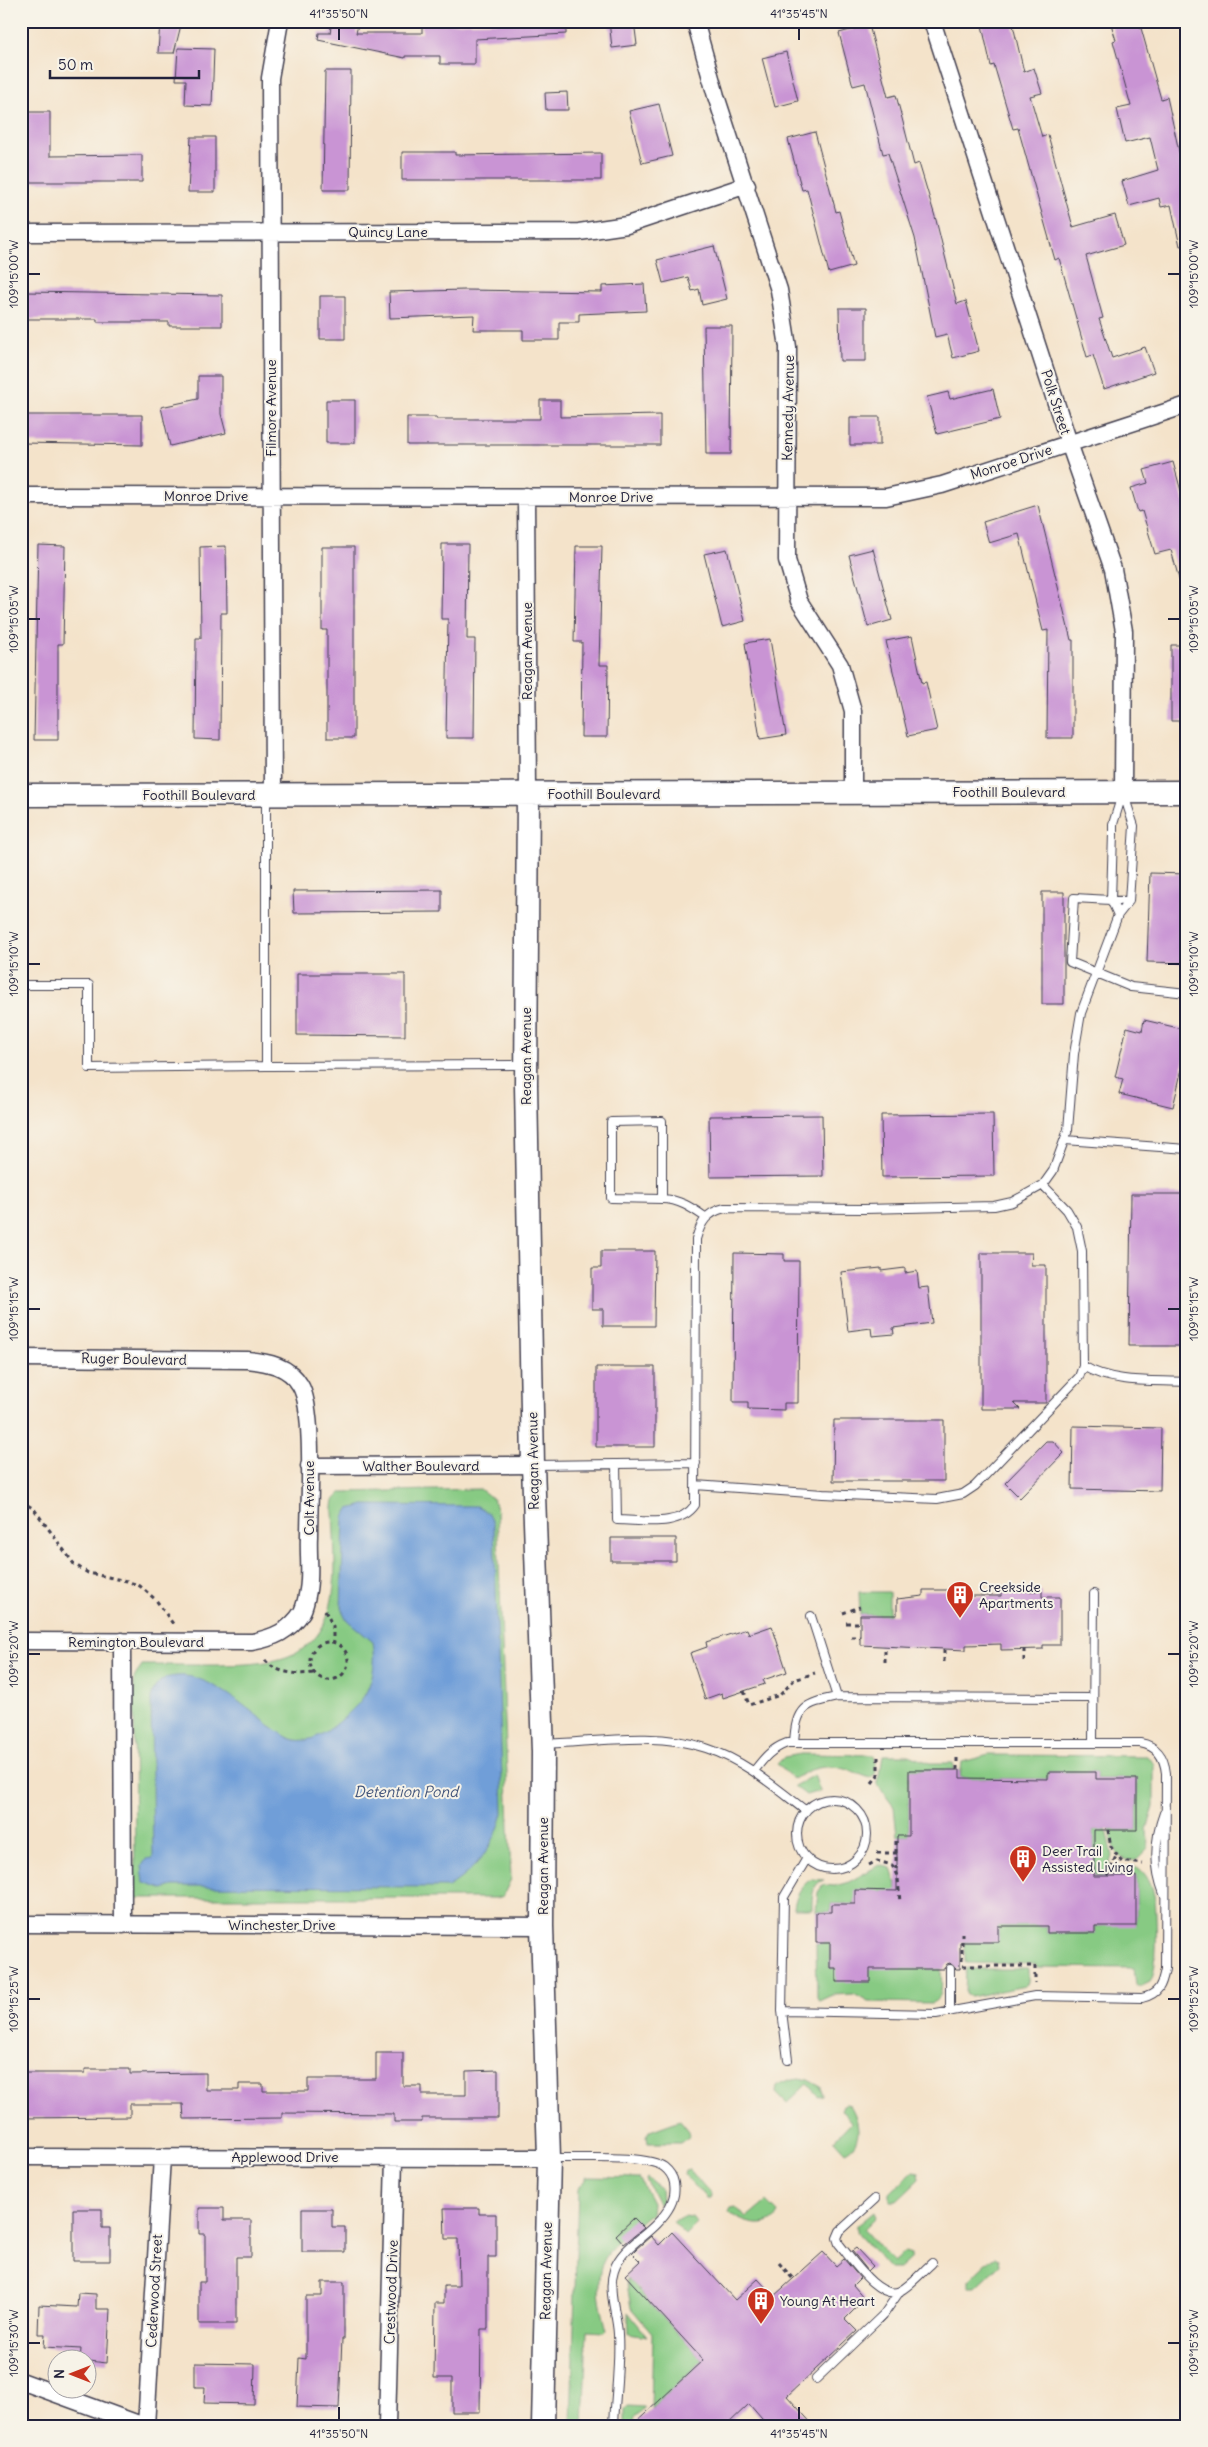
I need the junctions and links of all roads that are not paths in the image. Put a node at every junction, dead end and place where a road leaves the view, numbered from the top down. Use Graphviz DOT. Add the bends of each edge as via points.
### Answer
graph roads {
  1 [pos="280,21"];
  2 [pos="695,21"];
  3 [pos="932,21"];
  4 [pos="747,185"];
  5 [pos="21,232"];
  6 [pos="271,232"];
  7 [pos="1187,405"];
  8 [pos="1069,443"];
  9 [pos="272,495"];
  10 [pos="21,496"];
  11 [pos="526,496"];
  12 [pos="786,498"];
  13 [pos="1123,792"];
  14 [pos="1187,792"];
  15 [pos="853,793"];
  16 [pos="528,794"];
  17 [pos="21,795"];
  18 [pos="270,795"];
  19 [pos="1111,900"];
  20 [pos="1128,901"];
  21 [pos="1118,916"];
  22 [pos="1095,974"];
  23 [pos="21,985"];
  24 [pos="1187,993"];
  25 [pos="526,1065"];
  26 [pos="266,1066"];
  27 [pos="1065,1140"];
  28 [pos="1187,1149"];
  29 [pos="1043,1185"];
  30 [pos="662,1199"];
  31 [pos="705,1217"];
  32 [pos="21,1358"];
  33 [pos="247,1360"];
  34 [pos="1083,1366"];
  35 [pos="1187,1382"];
  36 [pos="696,1463"];
  37 [pos="616,1464"];
  38 [pos="533,1465"];
  39 [pos="309,1466"];
  40 [pos="695,1485"];
  41 [pos="1094,1594"];
  42 [pos="811,1616"];
  43 [pos="21,1641"];
  44 [pos="122,1642"];
  45 [pos="252,1642"];
  46 [pos="838,1697"];
  47 [pos="1094,1698"];
  48 [pos="794,1742"];
  49 [pos="1094,1743"];
  50 [pos="542,1744"];
  51 [pos="754,1771"];
  52 [pos="1166,1808"];
  53 [pos="806,1810"];
  54 [pos="807,1858"];
  55 [pos="1165,1898"];
  56 [pos="21,1924"];
  57 [pos="123,1925"];
  58 [pos="542,1926"];
  59 [pos="950,1969"];
  60 [pos="782,2011"];
  61 [pos="950,2012"];
  62 [pos="788,2060"];
  63 [pos="21,2157"];
  64 [pos="162,2157"];
  65 [pos="394,2158"];
  66 [pos="549,2158"];
  67 [pos="874,2199"];
  68 [pos="932,2263"];
  69 [pos="900,2291"];
  70 [pos="816,2379"];
  71 [pos="21,2381"];
  72 [pos="145,2426"];
  73 [pos="387,2426"];
  74 [pos="543,2426"];
  75 [pos="614,2426"];
  1 -- 6 [label="street, Filmore Avenue" via="270,78"];
  2 -- 4 [label="street, Kennedy Avenue" via="716,96"];
  3 -- 8 [label="street, Polk Street"];
  4 -- 6 [label="street, Quincy Lane" via="627,225 579,232"];
  4 -- 12 [label="street, Kennedy Avenue" via="779,290 788,347"];
  5 -- 6 [label="street, Quincy Lane"];
  6 -- 9 [label="street, Filmore Avenue"];
  7 -- 8 [label="street, Monroe Drive"];
  8 -- 12 [label="street, Monroe Drive" via="942,485 886,497"];
  8 -- 13 [label="street, Polk Street" via="1113,569 1124,631"];
  9 -- 10 [label="street, Monroe Drive"];
  9 -- 11 [label="street, Monroe Drive"];
  9 -- 18 [label="street, Filmore Avenue"];
  11 -- 12 [label="street, Monroe Drive"];
  11 -- 16 [label="street, Reagan Avenue"];
  12 -- 15 [label="street, Kennedy Avenue" via="787,560 800,601 840,666 853,711"];
  13 -- 14 [label="street, Foothill Boulevard"];
  13 -- 15 [label="street, Foothill Boulevard"];
  13 -- 19 [label="lane" via="1113,824"];
  13 -- 20 [label="lane" via="1134,826"];
  15 -- 16 [label="street, Foothill Boulevard"];
  16 -- 18 [label="street, Foothill Boulevard"];
  16 -- 25 [label="street, Reagan Avenue"];
  17 -- 18 [label="street, Foothill Boulevard"];
  18 -- 26 [label="lane"];
  19 -- 20 [label="lane"];
  19 -- 21 [label="lane"];
  19 -- 22 [label="lane" via="1074,898 1070,962"];
  20 -- 21 [label="lane"];
  21 -- 22 [label="lane"];
  22 -- 24 [label="lane" via="1131,987"];
  22 -- 27 [label="lane" via="1080,1021 1074,1054"];
  23 -- 26 [label="lane" via="89,986 89,1068"];
  25 -- 26 [label="lane"];
  25 -- 38 [label="street, Reagan Avenue"];
  27 -- 28 [label="lane"];
  27 -- 29 [label="lane" via="1053,1171"];
  29 -- 31 [label="lane" via="1012,1202 994,1206 725,1208"];
  29 -- 34 [label="lane" via="1067,1210 1077,1227 1082,1251"];
  30 -- 30 [label="lane" via="611,1198 611,1122 662,1121"];
  30 -- 31 [label="lane" via="679,1202"];
  31 -- 36 [label="lane" via="695,1244"];
  32 -- 33 [label="street, Ruger Boulevard"];
  33 -- 39 [label="street, Colt Avenue" via="280,1366 300,1385 306,1399"];
  34 -- 35 [label="lane" via="1110,1378"];
  34 -- 40 [label="lane" via="1079,1377 975,1486 962,1494 937,1499"];
  36 -- 37 [label="lane"];
  36 -- 40 [label="lane"];
  37 -- 38 [label="lane"];
  37 -- 40 [label="lane" via="617,1520 680,1518 695,1505"];
  38 -- 39 [label="street, Walther Boulevard"];
  38 -- 50 [label="street, Reagan Avenue"];
  39 -- 45 [label="street, Colt Avenue" via="308,1590 303,1610 295,1622 272,1638"];
  41 -- 47 [label="lane"];
  42 -- 46 [label="lane"];
  43 -- 44 [label="street, Remington Boulevard"];
  44 -- 45 [label="street, Remington Boulevard"];
  44 -- 57 [label="street"];
  46 -- 47 [label="lane"];
  46 -- 48 [label="lane" via="812,1702 801,1710 795,1723"];
  47 -- 49 [label="lane"];
  48 -- 49 [label="lane"];
  48 -- 51 [label="lane" via="776,1747"];
  49 -- 52 [label="lane" via="1140,1743 1151,1745 1160,1753 1164,1762"];
  50 -- 51 [label="lane" via="682,1742 706,1748"];
  50 -- 58 [label="street, Reagan Avenue"];
  51 -- 53 [label="lane"];
  52 -- 55 [label="lane"];
  52 -- 55 [label="lane" via="1156,1834 1156,1874"];
  53 -- 54 [label="lane" via="798,1830 798,1842"];
  53 -- 54 [label="lane" via="816,1803 840,1800 859,1813 867,1835 865,1847 858,1858 840,1869 818,1866"];
  54 -- 60 [label="lane" via="784,1897"];
  55 -- 61 [label="lane" via="1165,1969 1159,1990 1152,1996 1035,1996"];
  56 -- 57 [label="street, Winchester Drive"];
  57 -- 58 [label="street, Winchester Drive"];
  58 -- 66 [label="street, Reagan Avenue"];
  59 -- 61 [label="lane"];
  60 -- 61 [label="lane"];
  60 -- 62 [label="lane"];
  63 -- 64 [label="street, Applewood Drive"];
  64 -- 65 [label="street, Applewood Drive"];
  64 -- 72 [label="street, Cederwood Street"];
  65 -- 66 [label="street, Applewood Drive"];
  65 -- 73 [label="street, Crestwood Drive"];
  66 -- 74 [label="street, Reagan Avenue"];
  66 -- 75 [label="lane" via="654,2163 672,2177 675,2191 672,2204 658,2223 617,2260 613,2272 612,2294 618,2335"];
  67 -- 69 [label="lane" via="840,2231 839,2244 879,2290 889,2294"];
  68 -- 69 [label="lane"];
  69 -- 70 [label="lane" via="884,2314"];
  71 -- 72 [label="street"];
}
